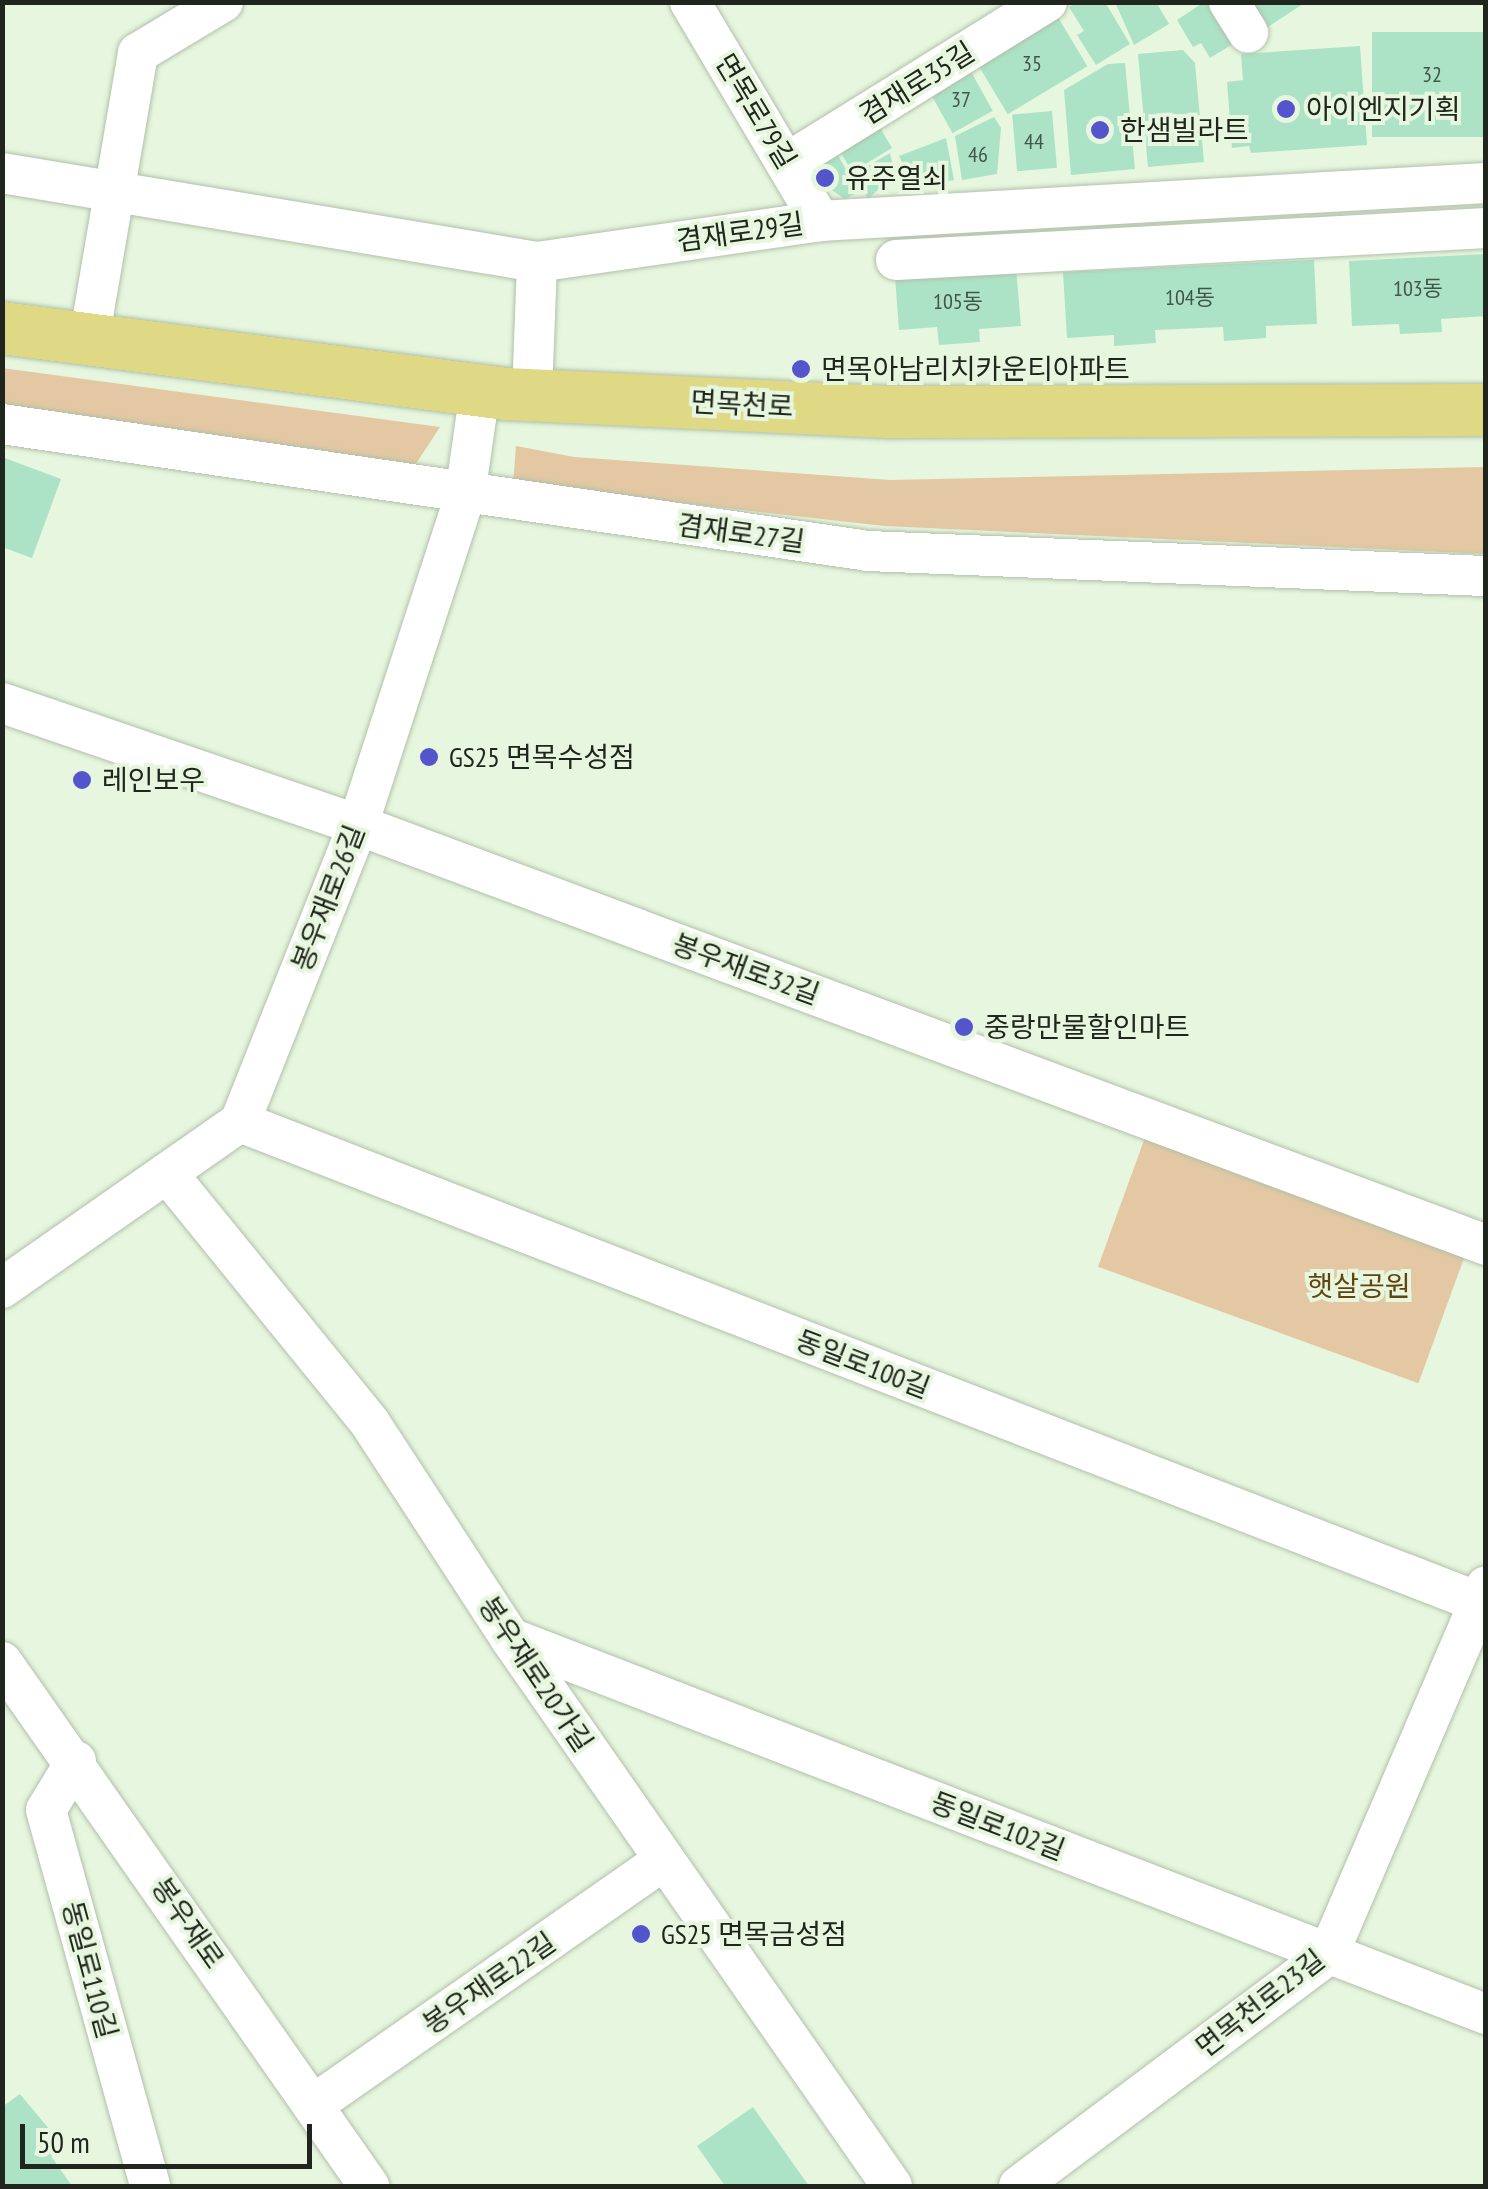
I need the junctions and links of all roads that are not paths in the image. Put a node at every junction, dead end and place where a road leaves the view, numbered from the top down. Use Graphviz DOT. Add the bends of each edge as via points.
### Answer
graph roads {
  1 [pos="223,2"];
  2 [pos="690,2"];
  3 [pos="1047,2"];
  4 [pos="787,162"];
  5 [pos="2,173"];
  6 [pos="1486,183"];
  7 [pos="116,192"];
  8 [pos="1318,194"];
  9 [pos="820,221"];
  10 [pos="1486,228"];
  11 [pos="1319,236"];
  12 [pos="896,260"];
  13 [pos="537,262"];
  14 [pos="2,328"];
  15 [pos="89,340"];
  16 [pos="480,391"];
  17 [pos="532,394"];
  18 [pos="1486,410"];
  19 [pos="2,424"];
  20 [pos="465,496"];
  21 [pos="1486,576"];
  22 [pos="2,703"];
  23 [pos="358,824"];
  24 [pos="240,1122"];
  25 [pos="167,1173"];
  26 [pos="1486,1245"];
  27 [pos="2,1288"];
  28 [pos="1483,1598"];
  29 [pos="510,1638"];
  30 [pos="2,1662"];
  31 [pos="76,1760"];
  32 [pos="664,1860"];
  33 [pos="1329,1954"];
  34 [pos="1486,2014"];
  35 [pos="313,2106"];
  36 [pos="150,2186"];
  37 [pos="369,2186"];
  38 [pos="892,2186"];
  39 [pos="1019,2186"];
  1 -- 7 [label="street" via="138,54"];
  2 -- 4 [label="street, 면목로79길"];
  3 -- 4 [label="street, 겸재로35길"];
  4 -- 9 [label="street, 면목로79길"];
  5 -- 7 [label="street, 겸재로29길"];
  6 -- 8 [label="street, 겸재로29길"];
  7 -- 13 [label="street, 겸재로29길"];
  7 -- 15 [label="street"];
  8 -- 9 [label="street, 겸재로29길"];
  8 -- 11 [label="street"];
  9 -- 13 [label="street, 겸재로29길"];
  10 -- 11 [label="street"];
  11 -- 12 [label="street"];
  13 -- 17 [label="street"];
  14 -- 15 [label="main road, 면목천로"];
  15 -- 16 [label="main road, 면목천로"];
  16 -- 17 [label="main road, 면목천로"];
  16 -- 20 [label="street, 봉우재로26길"];
  17 -- 18 [label="main road, 면목천로" via="893,412"];
  19 -- 20 [label="street, 겸재로27길"];
  20 -- 21 [label="street, 겸재로27길" via="868,551"];
  20 -- 23 [label="street, 봉우재로26길"];
  22 -- 23 [label="street, 봉우재로32길"];
  23 -- 24 [label="street, 봉우재로26길"];
  23 -- 26 [label="street, 봉우재로32길"];
  24 -- 25 [label="street"];
  24 -- 28 [label="street, 동일로100길"];
  25 -- 27 [label="street"];
  25 -- 29 [label="street, 봉우재로20가길" via="370,1424"];
  28 -- 33 [label="street, 면목천로23길"];
  29 -- 32 [label="street, 봉우재로20가길"];
  29 -- 33 [label="street, 동일로102길"];
  30 -- 31 [label="street, 봉우재로"];
  31 -- 35 [label="street, 봉우재로"];
  31 -- 36 [label="street, 동일로110길" via="46,1810"];
  32 -- 35 [label="street, 봉우재로22길"];
  32 -- 38 [label="street, 봉우재로20가길"];
  33 -- 34 [label="street, 동일로102길"];
  33 -- 39 [label="street, 면목천로23길"];
  35 -- 37 [label="street, 봉우재로"];
}
